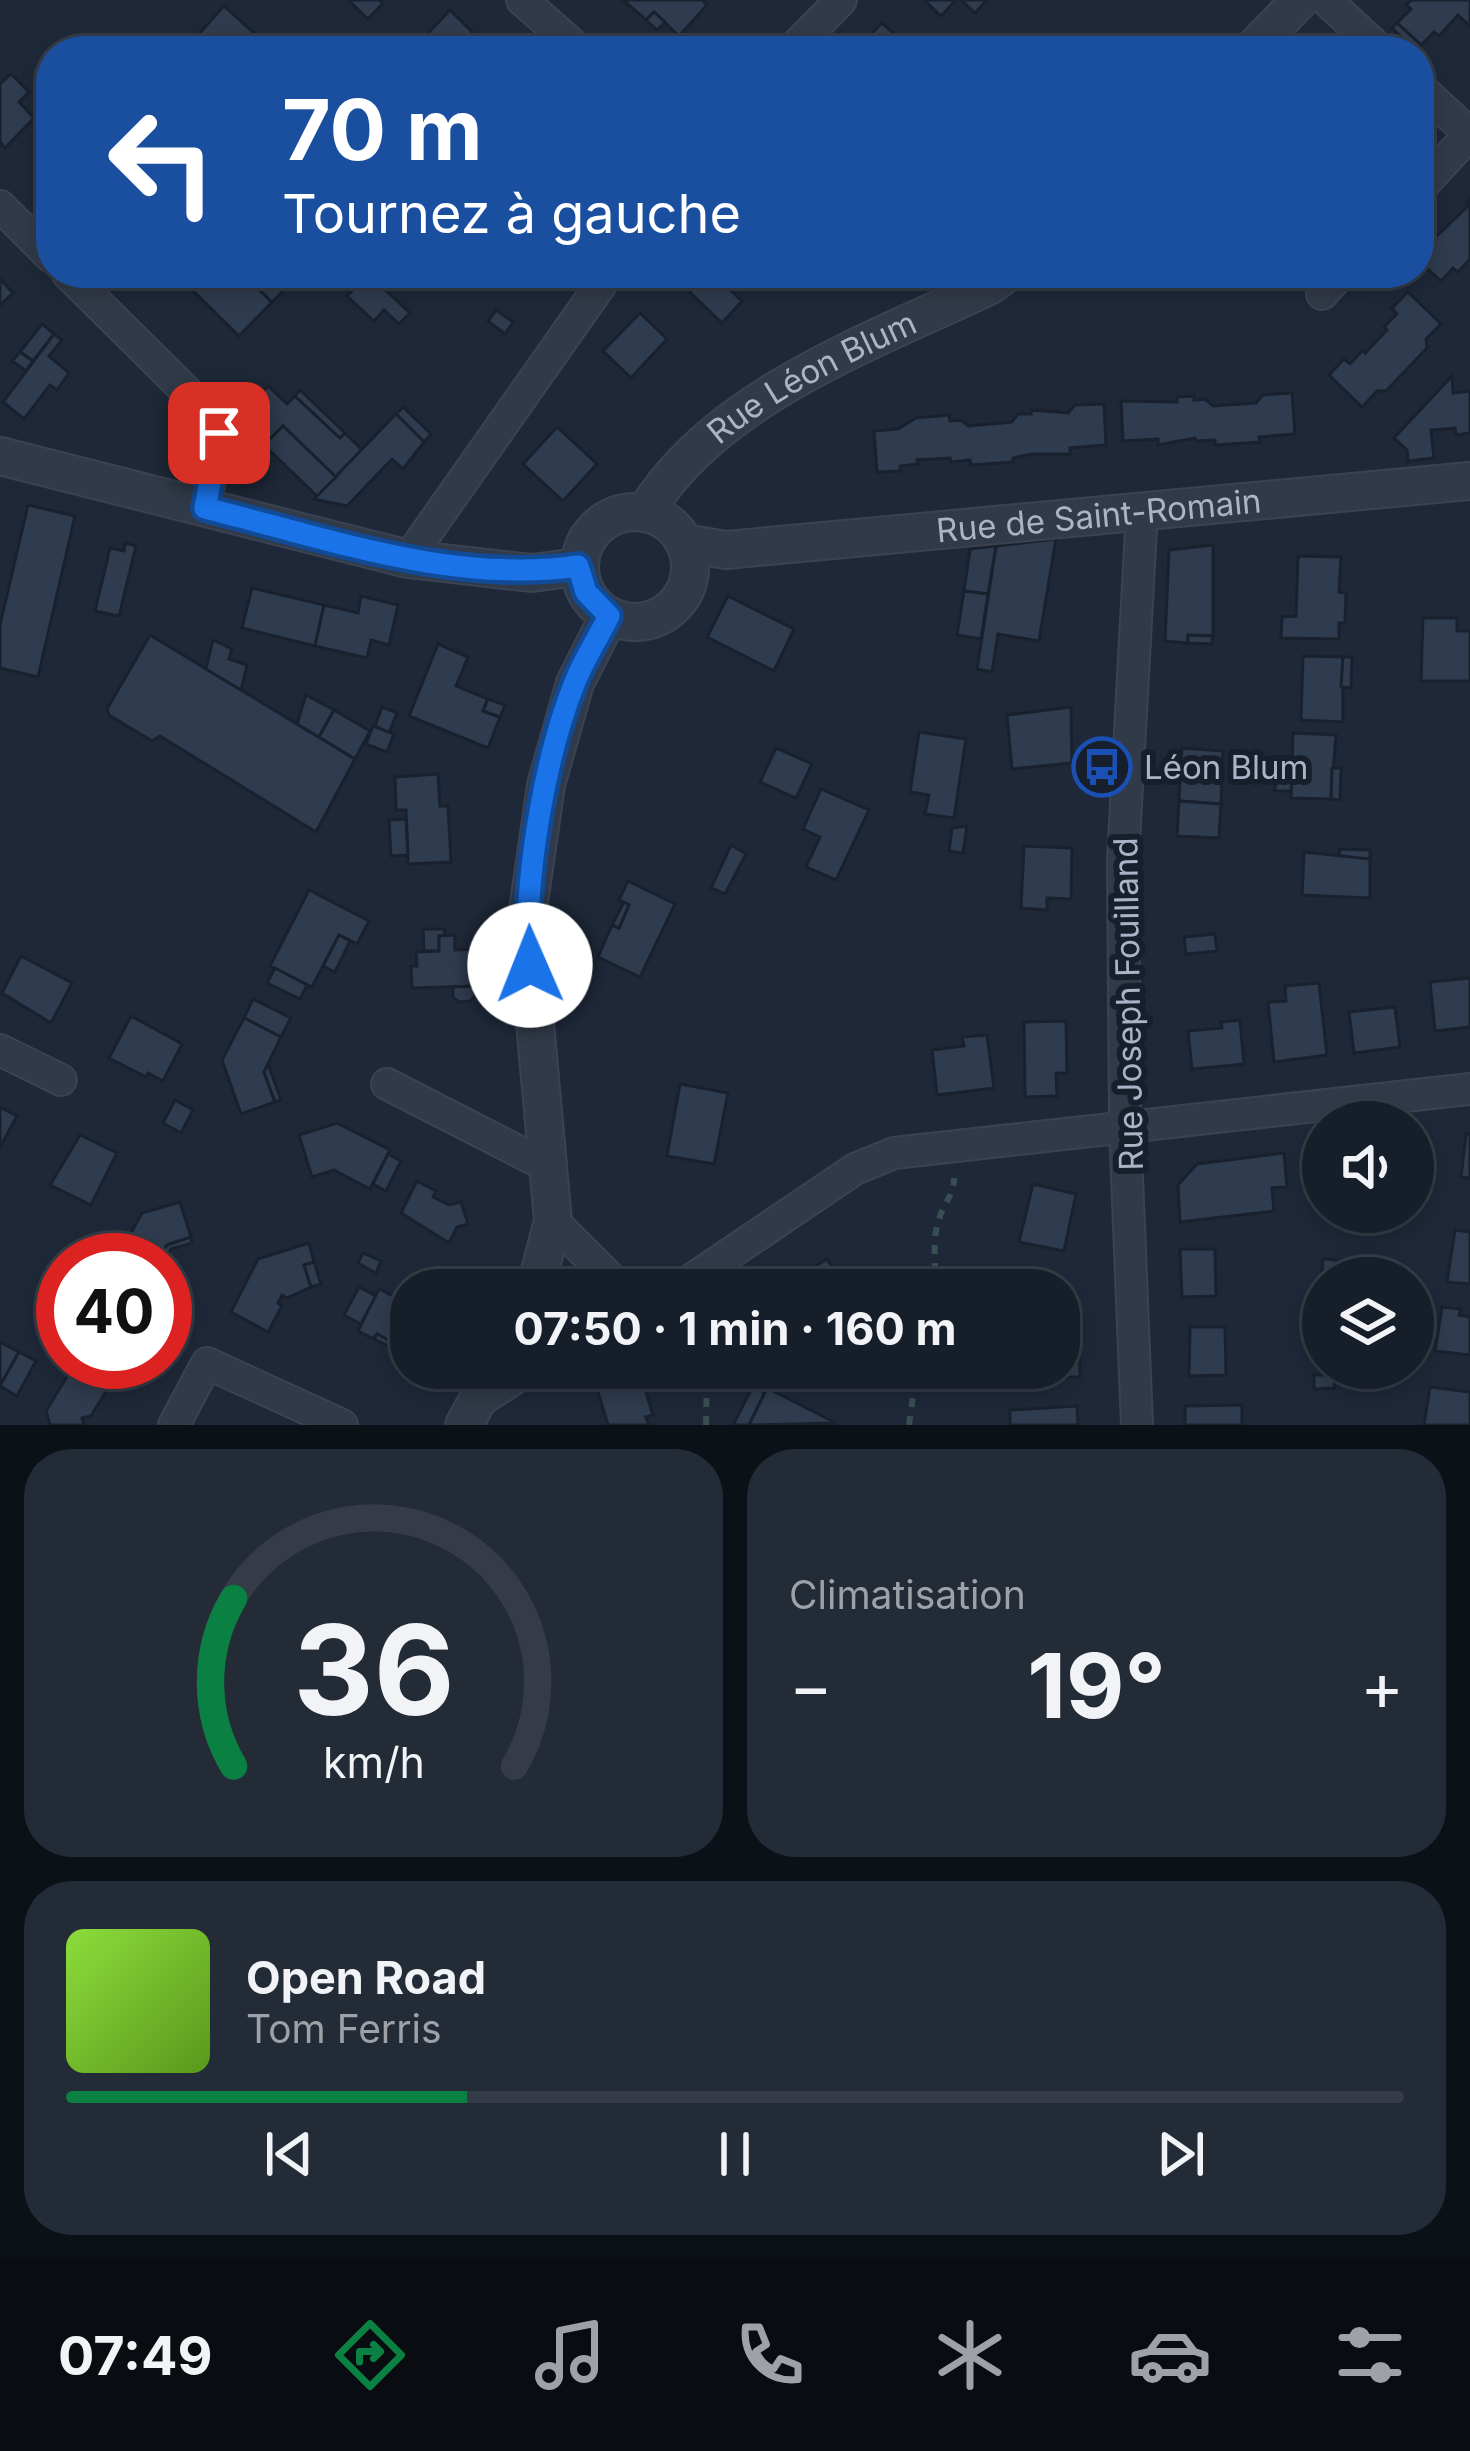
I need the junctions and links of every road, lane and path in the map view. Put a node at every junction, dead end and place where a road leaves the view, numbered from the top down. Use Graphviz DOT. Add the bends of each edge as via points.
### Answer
graph roads {
  1 [pos="522,0"];
  2 [pos="841,0"];
  3 [pos="1300,0"];
  4 [pos="1326,0"];
  5 [pos="563,36"];
  6 [pos="806,36"];
  7 [pos="1265,36"];
  8 [pos="1365,36"];
  9 [pos="1434,101"];
  10 [pos="1470,134"];
  11 [pos="1434,173"];
  12 [pos="0,206"];
  13 [pos="36,242"];
  14 [pos="82,288"];
  15 [pos="598,288"];
  16 [pos="985,288"];
  17 [pos="0,455"];
  18 [pos="1470,481"];
  19 [pos="205,508"];
  20 [pos="1142,511"];
  21 [pos="645,513"];
  22 [pos="687,557"];
  23 [pos="408,559"];
  24 [pos="578,566"];
  25 [pos="609,616"];
  26 [pos="0,1050"];
  27 [pos="62,1080"];
  28 [pos="387,1084"];
  29 [pos="1470,1089"];
  30 [pos="1125,1127"];
  31 [pos="940,1145"];
  32 [pos="549,1167"];
  33 [pos="553,1221"];
  34 [pos="540,1269"];
  35 [pos="596,1269"];
  36 [pos="708,1269"];
  37 [pos="936,1269"];
  38 [pos="503,1389"];
  39 [pos="707,1389"];
  40 [pos="914,1389"];
  41 [pos="469,1415"];
  42 [pos="174,1425"];
  43 [pos="342,1425"];
  44 [pos="706,1425"];
  45 [pos="909,1425"];
  46 [pos="1137,1425"];
  1 -- 5 [label="street"];
  2 -- 6 [label="street"];
  3 -- 7 [label="street"];
  4 -- 8 [label="street"];
  9 -- 10 [label="street"];
  10 -- 11 [label="street"];
  12 -- 13 [label="street"];
  14 -- 19 [label="street" via="219,433"];
  15 -- 23 [label="street"];
  16 -- 21 [label="street, Rue Léon Blum" via="806,373 721,428 666,478"];
  17 -- 19 [label="street"];
  18 -- 20 [label="street, Rue de Saint-Romain"];
  19 -- 23 [label="street"];
  20 -- 22 [label="street, Rue de Saint-Romain"];
  20 -- 30 [label="street, Rue Joseph Fouilland" via="1123,859"];
  21 -- 22 [label="street" via="674,529"];
  21 -- 24 [label="street" via="610,518 596,529"];
  22 -- 25 [label="street" via="686,589 661,615"];
  23 -- 24 [label="street" via="532,573"];
  24 -- 25 [label="street" via="586,592"];
  25 -- 32 [label="street" via="574,683 546,785 526,924"];
  26 -- 27 [label="street"];
  28 -- 32 [label="street"];
  29 -- 30 [label="street"];
  30 -- 31 [label="street"];
  30 -- 46 [label="street, Rue Joseph Fouilland"];
  31 -- 36 [label="street" via="855,1169"];
  31 -- 37 [label="path" via="956,1183 940,1216"];
  32 -- 33 [label="street"];
  33 -- 34 [label="street"];
  33 -- 35 [label="street"];
  38 -- 41 [label="street"];
  39 -- 44 [label="path"];
  40 -- 45 [label="path"];
  42 -- 43 [label="street" via="207,1363"];
}
